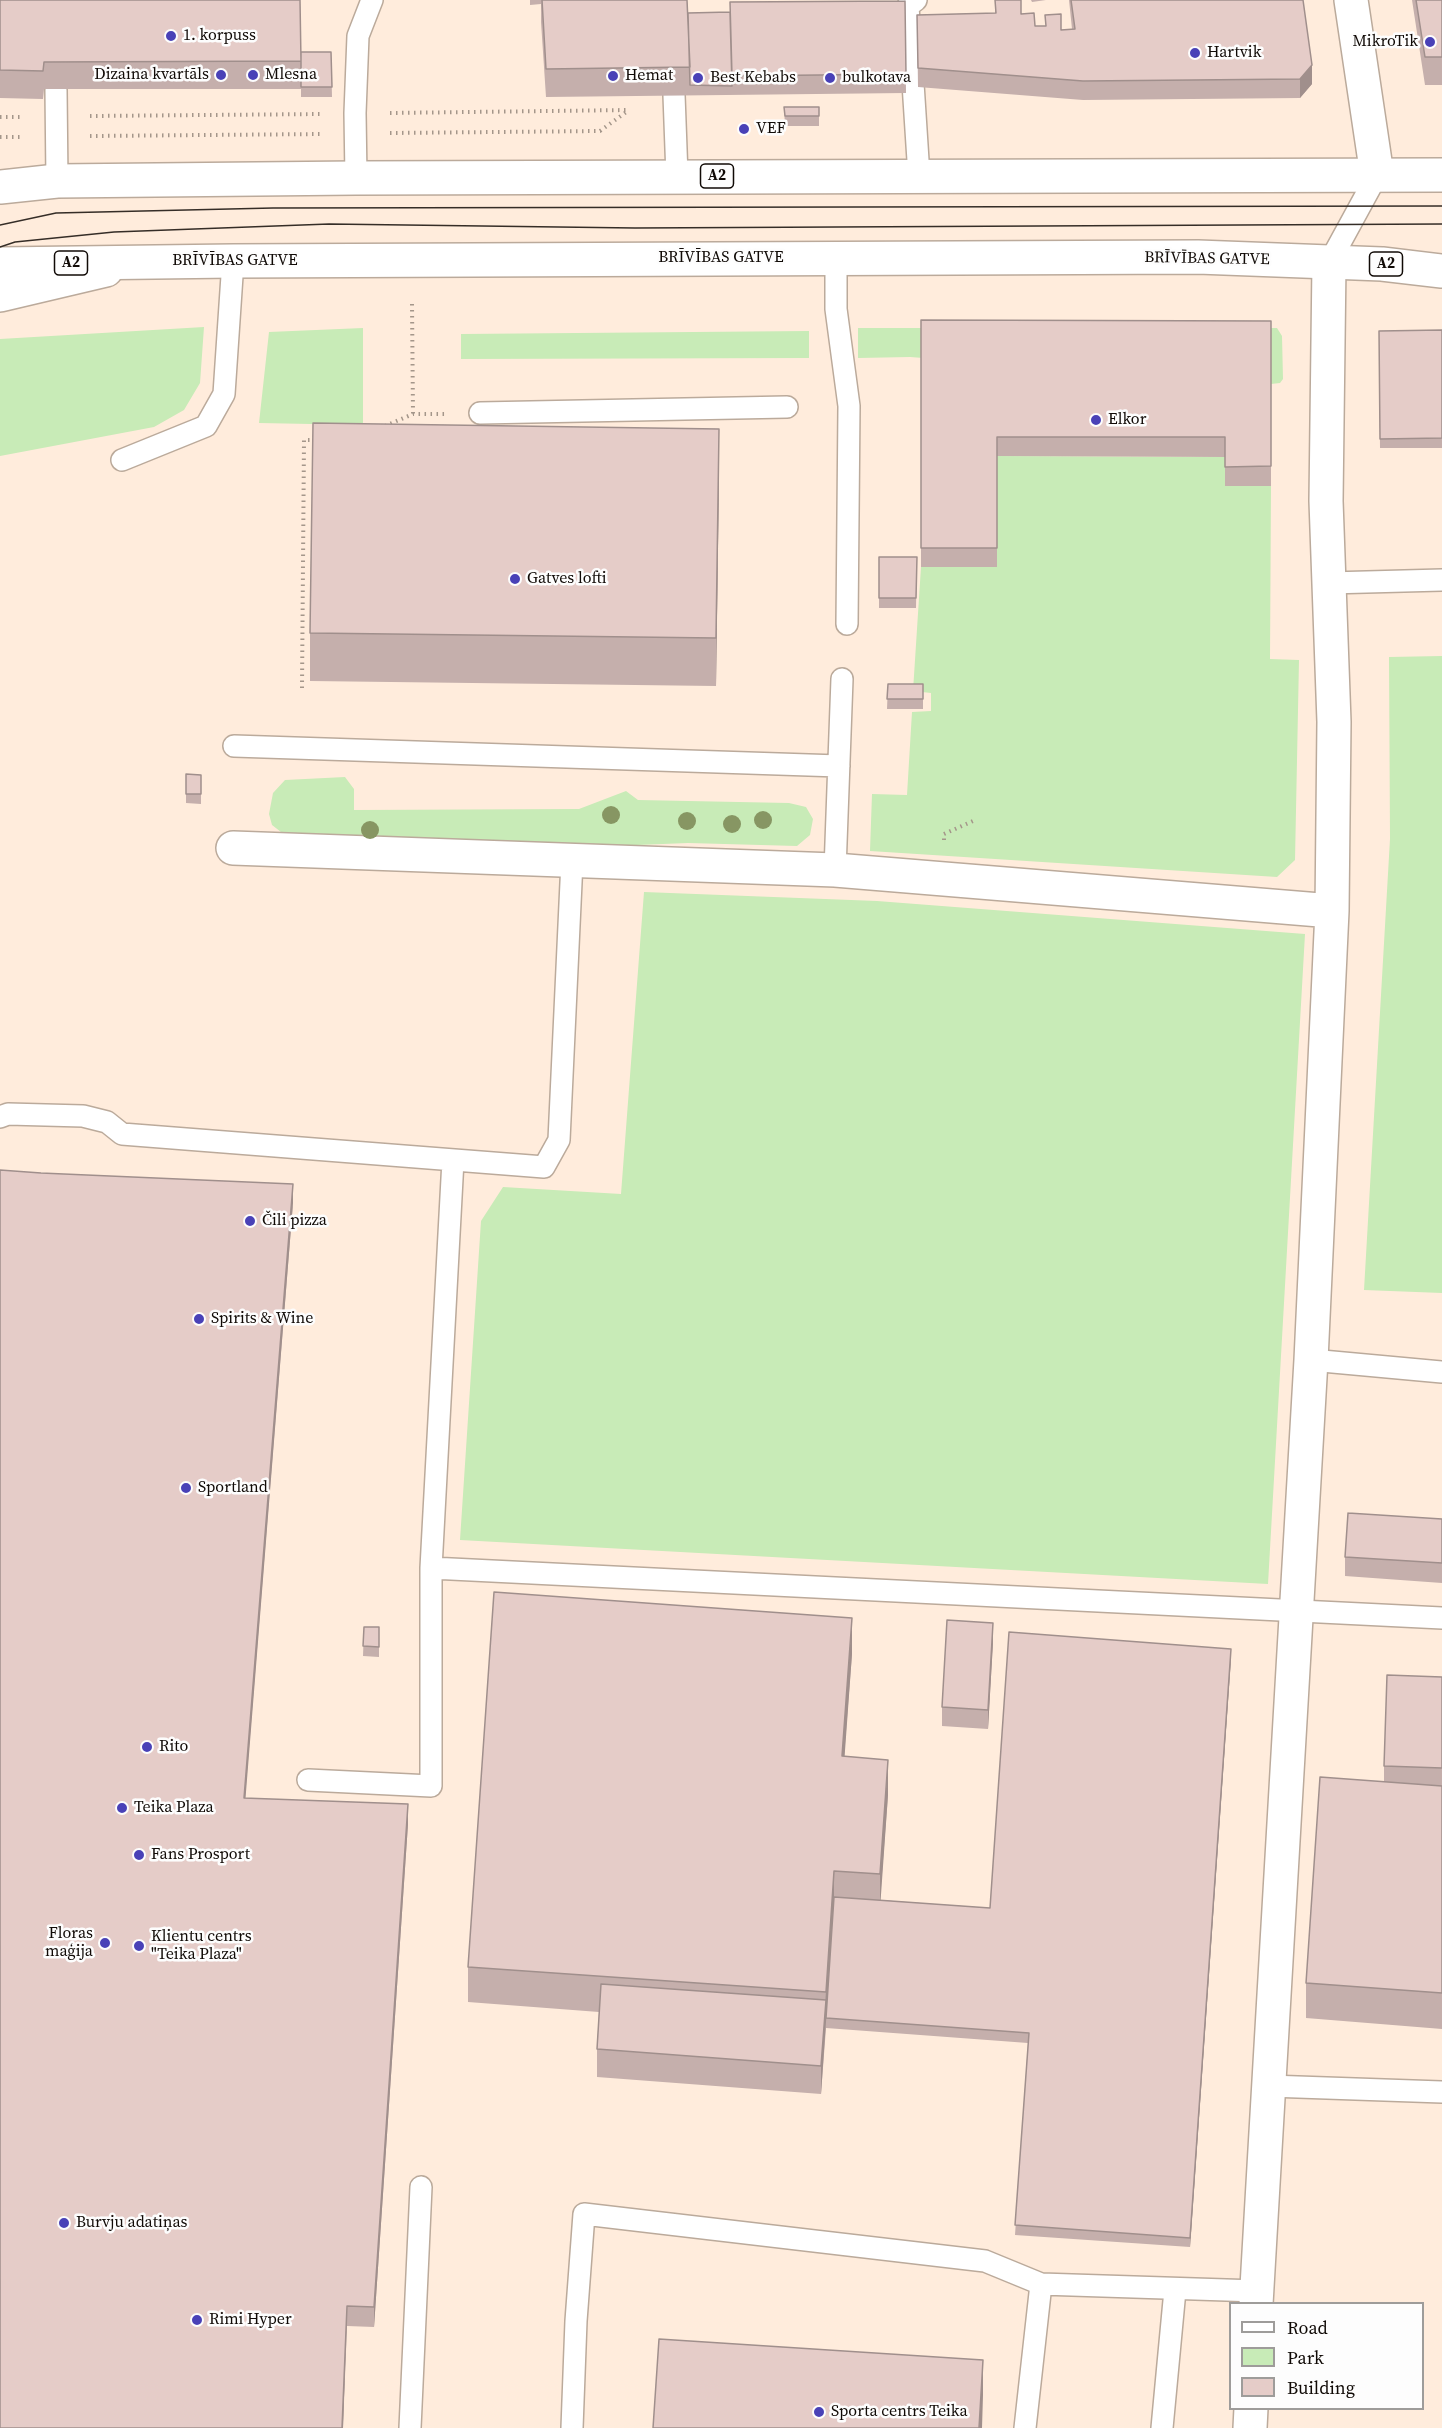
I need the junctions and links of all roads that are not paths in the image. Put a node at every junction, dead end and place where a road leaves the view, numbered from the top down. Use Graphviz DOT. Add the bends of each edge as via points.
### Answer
graph roads {
  1 [pos="372,0"];
  2 [pos="916,0"];
  3 [pos="1351,0"];
  4 [pos="56,90"];
  5 [pos="674,95"];
  6 [pos="1377,175"];
  7 [pos="1442,175"];
  8 [pos="677,176"];
  9 [pos="919,176"];
  10 [pos="356,178"];
  11 [pos="57,181"];
  12 [pos="0,187"];
  13 [pos="836,257"];
  14 [pos="233,261"];
  15 [pos="143,262"];
  16 [pos="1329,263"];
  17 [pos="0,264"];
  18 [pos="1442,272"];
  19 [pos="0,295"];
  20 [pos="787,407"];
  21 [pos="469,413"];
  22 [pos="122,460"];
  23 [pos="1442,579"];
  24 [pos="1329,583"];
  25 [pos="848,624"];
  26 [pos="842,679"];
  27 [pos="234,746"];
  28 [pos="839,766"];
  29 [pos="233,848"];
  30 [pos="572,861"];
  31 [pos="835,870"];
  32 [pos="1332,911"];
  33 [pos="0,1117"];
  34 [pos="453,1160"];
  35 [pos="1311,1360"];
  36 [pos="1442,1372"];
  37 [pos="431,1568"];
  38 [pos="1296,1611"];
  39 [pos="1442,1618"];
  40 [pos="308,1780"];
  41 [pos="1269,2086"];
  42 [pos="1442,2092"];
  43 [pos="421,2187"];
  44 [pos="1041,2284"];
  45 [pos="1175,2290"];
  46 [pos="1257,2297"];
  47 [pos="1251,2410"];
  48 [pos="410,2428"];
  49 [pos="572,2428"];
  50 [pos="1025,2428"];
  51 [pos="1162,2428"];
  52 [pos="1250,2428"];
  1 -- 10 [label="lane" via="358,36"];
  2 -- 9 [label="lane" via="908,6"];
  3 -- 6 [label="main road"];
  4 -- 11 [label="lane"];
  5 -- 8 [label="lane"];
  6 -- 7 [label="main road, A2"];
  6 -- 9 [label="main road, A2"];
  6 -- 16 [label="lane"];
  8 -- 9 [label="main road, A2"];
  8 -- 10 [label="main road, A2"];
  10 -- 11 [label="main road, A2"];
  11 -- 12 [label="main road, A2"];
  13 -- 14 [label="main road, BRĪVĪBAS GATVE / A2"];
  13 -- 16 [label="main road, BRĪVĪBAS GATVE / A2" via="1198,257"];
  13 -- 25 [label="lane" via="836,309 849,406"];
  14 -- 15 [label="main road, BRĪVĪBAS GATVE / A2"];
  14 -- 22 [label="lane" via="224,394 206,426"];
  15 -- 17 [label="main road, BRĪVĪBAS GATVE / A2"];
  15 -- 19 [label="main road"];
  16 -- 18 [label="main road, BRĪVĪBAS GATVE / A2" via="1382,264"];
  16 -- 24 [label="main road"];
  20 -- 21 [label="lane"];
  23 -- 24 [label="lane"];
  24 -- 32 [label="main road" via="1334,722"];
  26 -- 28 [label="lane"];
  27 -- 28 [label="lane"];
  28 -- 31 [label="lane"];
  29 -- 30 [label="main road"];
  30 -- 31 [label="main road"];
  30 -- 34 [label="lane" via="559,1140 544,1167"];
  31 -- 32 [label="main road"];
  32 -- 35 [label="main road"];
  33 -- 34 [label="lane" via="83,1116 107,1122 122,1134"];
  34 -- 37 [label="lane"];
  35 -- 36 [label="lane"];
  35 -- 38 [label="main road"];
  37 -- 38 [label="lane"];
  37 -- 40 [label="lane" via="431,1786"];
  38 -- 39 [label="lane"];
  38 -- 41 [label="main road"];
  41 -- 42 [label="lane"];
  41 -- 46 [label="main road"];
  43 -- 48 [label="lane"];
  44 -- 45 [label="lane"];
  44 -- 49 [label="lane" via="985,2261 584,2214"];
  44 -- 50 [label="lane"];
  45 -- 46 [label="lane"];
  45 -- 51 [label="lane"];
  47 -- 52 [label="main road"];
}
